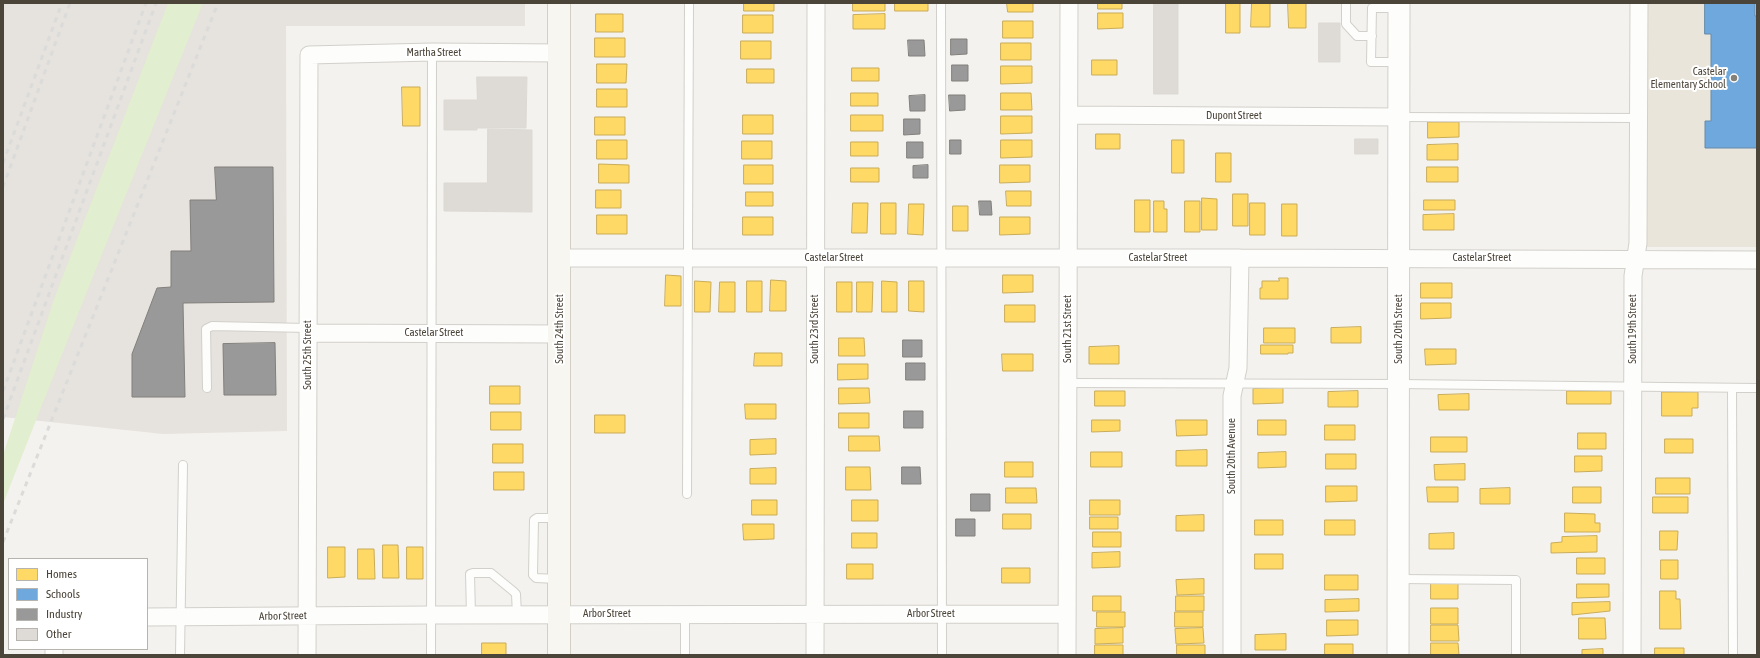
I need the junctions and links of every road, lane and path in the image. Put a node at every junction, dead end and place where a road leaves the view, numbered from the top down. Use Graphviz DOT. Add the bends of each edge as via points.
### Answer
graph roads {
  1 [pos="560,3"];
  2 [pos="689,3"];
  3 [pos="816,3"];
  4 [pos="941,3"];
  5 [pos="1069,3"];
  6 [pos="1346,3"];
  7 [pos="1639,3"];
  8 [pos="1370,5"];
  9 [pos="1399,5"];
  10 [pos="1372,36"];
  11 [pos="432,52"];
  12 [pos="560,52"];
  13 [pos="309,55"];
  14 [pos="1399,62"];
  15 [pos="1069,115"];
  16 [pos="1399,117"];
  17 [pos="1638,118"];
  18 [pos="560,258"];
  19 [pos="688,258"];
  20 [pos="815,258"];
  21 [pos="941,258"];
  22 [pos="1068,258"];
  23 [pos="1240,258"];
  24 [pos="1399,258"];
  25 [pos="1635,259"];
  26 [pos="1757,260"];
  27 [pos="308,330"];
  28 [pos="432,333"];
  29 [pos="560,334"];
  30 [pos="1068,383"];
  31 [pos="1399,384"];
  32 [pos="1235,385"];
  33 [pos="1633,387"];
  34 [pos="206,388"];
  35 [pos="1732,388"];
  36 [pos="1757,388"];
  37 [pos="183,465"];
  38 [pos="687,494"];
  39 [pos="1398,578"];
  40 [pos="685,614"];
  41 [pos="815,614"];
  42 [pos="942,614"];
  43 [pos="1067,614"];
  44 [pos="307,615"];
  45 [pos="431,615"];
  46 [pos="472,615"];
  47 [pos="517,615"];
  48 [pos="560,615"];
  49 [pos="148,617"];
  50 [pos="180,617"];
  51 [pos="180,655"];
  52 [pos="307,655"];
  53 [pos="431,655"];
  54 [pos="560,655"];
  55 [pos="685,655"];
  56 [pos="815,655"];
  57 [pos="942,655"];
  58 [pos="1067,655"];
  59 [pos="1232,655"];
  60 [pos="1398,655"];
  61 [pos="1516,655"];
  62 [pos="1632,655"];
  63 [pos="1733,655"];
  1 -- 12 [label="main road, South 24th Street"];
  2 -- 19 [label="lane"];
  3 -- 20 [label="street, South 23rd Street"];
  4 -- 21 [label="lane"];
  5 -- 15 [label="street, South 21st Street"];
  6 -- 10 [label="lane" via="1346,24 1357,36"];
  7 -- 17 [label="street, South 19th Street"];
  8 -- 9 [label="lane"];
  8 -- 10 [label="lane"];
  9 -- 14 [label="street, South 20th Street"];
  10 -- 14 [label="lane" via="1372,62"];
  11 -- 12 [label="street, Martha Street"];
  11 -- 13 [label="street, Martha Street"];
  11 -- 28 [label="lane"];
  12 -- 18 [label="main road, South 24th Street"];
  13 -- 27 [label="street, South 25th Street"];
  14 -- 16 [label="street, South 20th Street"];
  15 -- 16 [label="street, Dupont Street"];
  15 -- 22 [label="street, South 21st Street"];
  16 -- 17 [label="lane"];
  16 -- 24 [label="street, South 20th Street"];
  17 -- 25 [label="street, South 19th Street" via="1638,243"];
  18 -- 19 [label="street, Castelar Street"];
  18 -- 29 [label="main road, South 24th Street"];
  19 -- 20 [label="street, Castelar Street"];
  19 -- 38 [label="lane"];
  20 -- 21 [label="street, Castelar Street"];
  20 -- 41 [label="street, South 23rd Street"];
  21 -- 22 [label="street, Castelar Street"];
  21 -- 42 [label="lane"];
  22 -- 23 [label="street, Castelar Street"];
  22 -- 30 [label="street, South 21st Street"];
  23 -- 24 [label="street, Castelar Street"];
  23 -- 32 [label="street, South 20th Avenue" via="1238,368"];
  24 -- 25 [label="street, Castelar Street"];
  24 -- 31 [label="street, South 20th Street"];
  25 -- 26 [label="street, Castelar Street"];
  25 -- 33 [label="street, South 19th Street"];
  27 -- 28 [label="street, Castelar Street"];
  27 -- 34 [label="lane" via="212,326 206,330"];
  27 -- 44 [label="street, South 25th Street"];
  28 -- 29 [label="street, Castelar Street"];
  28 -- 45 [label="lane"];
  29 -- 48 [label="main road, South 24th Street"];
  30 -- 32 [label="lane"];
  30 -- 43 [label="street, South 21st Street"];
  31 -- 32 [label="lane"];
  31 -- 33 [label="lane"];
  31 -- 39 [label="street, South 20th Street"];
  32 -- 59 [label="street, South 20th Avenue" via="1232,404"];
  33 -- 35 [label="lane"];
  33 -- 62 [label="street, South 19th Street"];
  35 -- 36 [label="lane"];
  35 -- 63 [label="lane"];
  37 -- 50 [label="lane"];
  39 -- 60 [label="street, South 20th Street"];
  39 -- 61 [label="lane" via="1516,580"];
  40 -- 41 [label="street, Arbor Street"];
  40 -- 48 [label="street, Arbor Street"];
  40 -- 55 [label="lane"];
  41 -- 42 [label="street, Arbor Street"];
  41 -- 56 [label="street, South 23rd Street"];
  42 -- 43 [label="street, Arbor Street"];
  42 -- 57 [label="lane"];
  43 -- 58 [label="street, South 21st Street"];
  44 -- 45 [label="street, Arbor Street"];
  44 -- 50 [label="street, Arbor Street"];
  44 -- 52 [label="street, South 25th Street"];
  45 -- 46 [label="street, Arbor Street"];
  45 -- 53 [label="lane"];
  46 -- 47 [label="street, Arbor Street"];
  46 -- 47 [label="lane" via="470,574 491,573 516,594"];
  47 -- 48 [label="street, Arbor Street"];
  48 -- 54 [label="main road, South 24th Street"];
  49 -- 50 [label="street, Arbor Street"];
  50 -- 51 [label="lane"];
}
